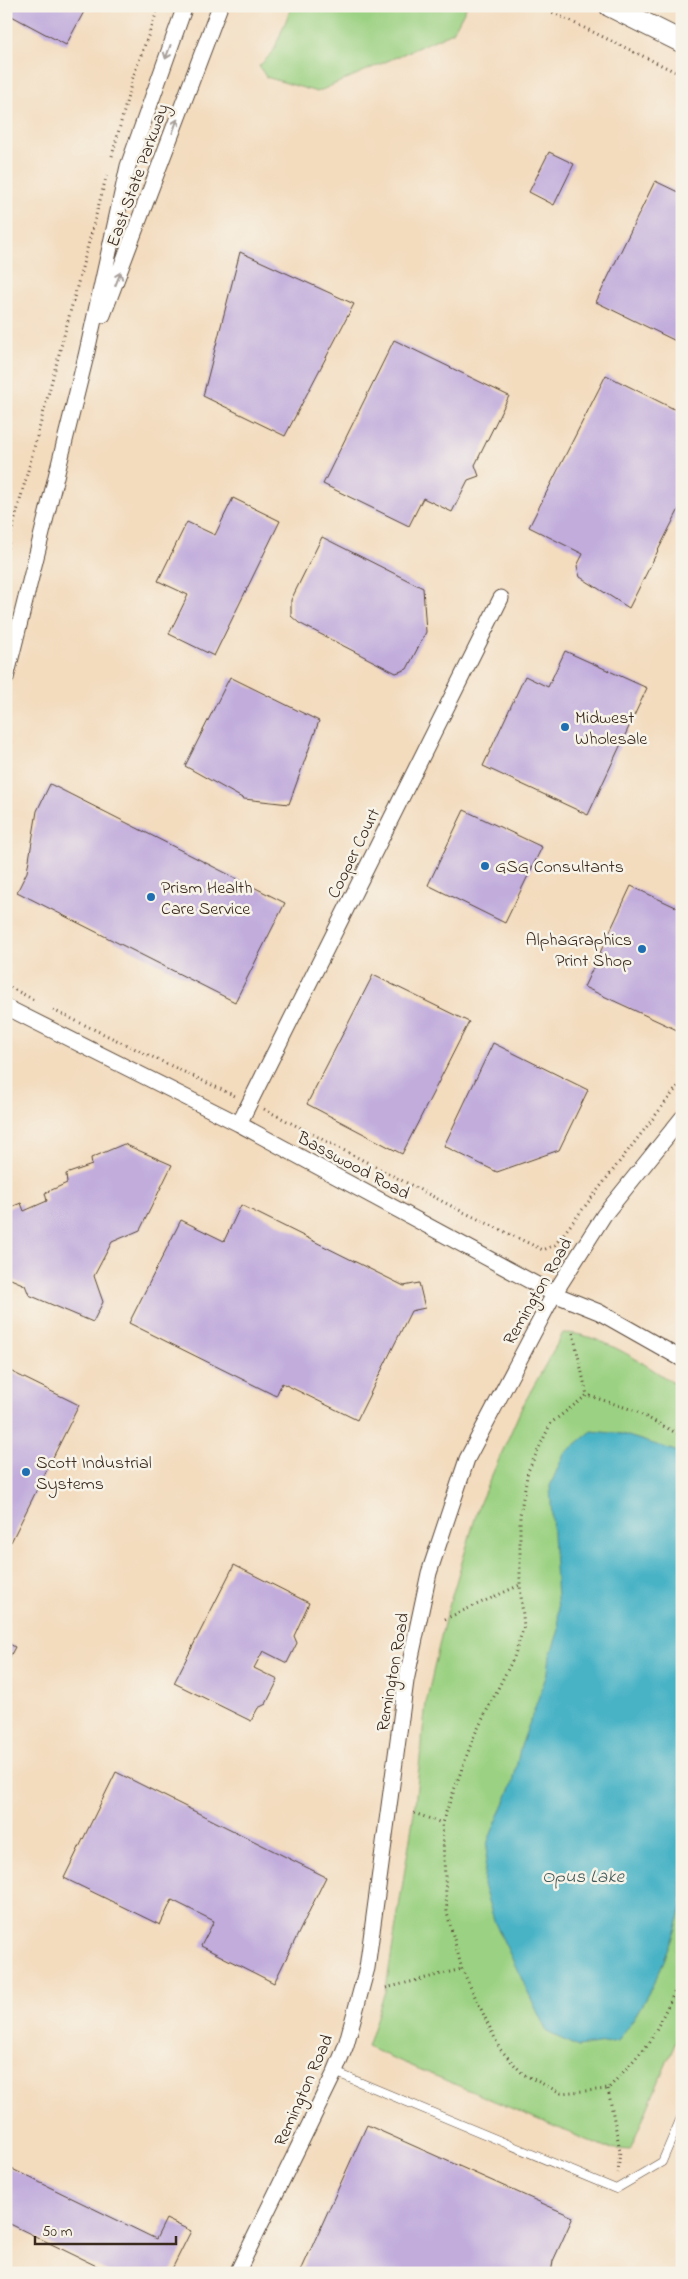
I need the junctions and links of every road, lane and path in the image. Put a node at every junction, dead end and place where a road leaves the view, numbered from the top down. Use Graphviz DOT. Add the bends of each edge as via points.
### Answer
graph roads {
  1 [pos="159,6"];
  2 [pos="185,6"];
  3 [pos="220,6"];
  4 [pos="539,6"];
  5 [pos="610,6"];
  6 [pos="682,42"];
  7 [pos="682,75"];
  8 [pos="110,163"];
  9 [pos="108,172"];
  10 [pos="86,356"];
  11 [pos="6,553"];
  12 [pos="501,598"];
  13 [pos="6,678"];
  14 [pos="6,985"];
  15 [pos="38,1002"];
  16 [pos="6,1008"];
  17 [pos="51,1009"];
  18 [pos="682,1081"];
  19 [pos="249,1103"];
  20 [pos="682,1118"];
  21 [pos="239,1124"];
  22 [pos="554,1294"];
  23 [pos="574,1333"];
  24 [pos="682,1359"];
  25 [pos="587,1395"];
  26 [pos="682,1436"];
  27 [pos="520,1586"];
  28 [pos="445,1619"];
  29 [pos="414,1813"];
  30 [pos="442,1823"];
  31 [pos="462,1969"];
  32 [pos="682,1977"];
  33 [pos="386,1988"];
  34 [pos="335,2072"];
  35 [pos="608,2089"];
  36 [pos="682,2115"];
  37 [pos="616,2189"];
  38 [pos="236,2273"];
  1 -- 8 [label="path" via="133,77"];
  2 -- 10 [label="street, East State Parkway, one-way" via="128,166"];
  10 -- 3 [label="street, East State Parkway, one-way"];
  4 -- 7 [label="path"];
  5 -- 6 [label="street"];
  9 -- 11 [label="path"];
  10 -- 13 [label="street, East State Parkway"];
  12 -- 19 [label="street, Cooper Court"];
  14 -- 15 [label="path"];
  16 -- 21 [label="street, Basswood Road"];
  17 -- 19 [label="path"];
  18 -- 19 [label="path" via="555,1245 543,1250"];
  19 -- 21 [label="street, Cooper Court"];
  20 -- 22 [label="street, Remington Road" via="604,1215"];
  21 -- 22 [label="street, Basswood Road"];
  22 -- 24 [label="street, Basswood Road" via="599,1312"];
  22 -- 34 [label="street, Remington Road" via="467,1459 429,1573 406,1681 368,1968"];
  23 -- 25 [label="path"];
  25 -- 26 [label="path" via="633,1410"];
  25 -- 27 [label="path" via="551,1423 528,1471 520,1515"];
  27 -- 28 [label="path"];
  27 -- 30 [label="path" via="524,1626 514,1657 474,1736"];
  29 -- 30 [label="path"];
  30 -- 31 [label="path" via="447,1913"];
  31 -- 33 [label="path"];
  31 -- 35 [label="path" via="500,2048 523,2074 561,2093"];
  32 -- 35 [label="path" via="650,2042"];
  34 -- 37 [label="lane"];
  34 -- 38 [label="street, Remington Road"];
  35 -- 37 [label="path" via="620,2150"];
  36 -- 37 [label="lane" via="662,2162"];
}
